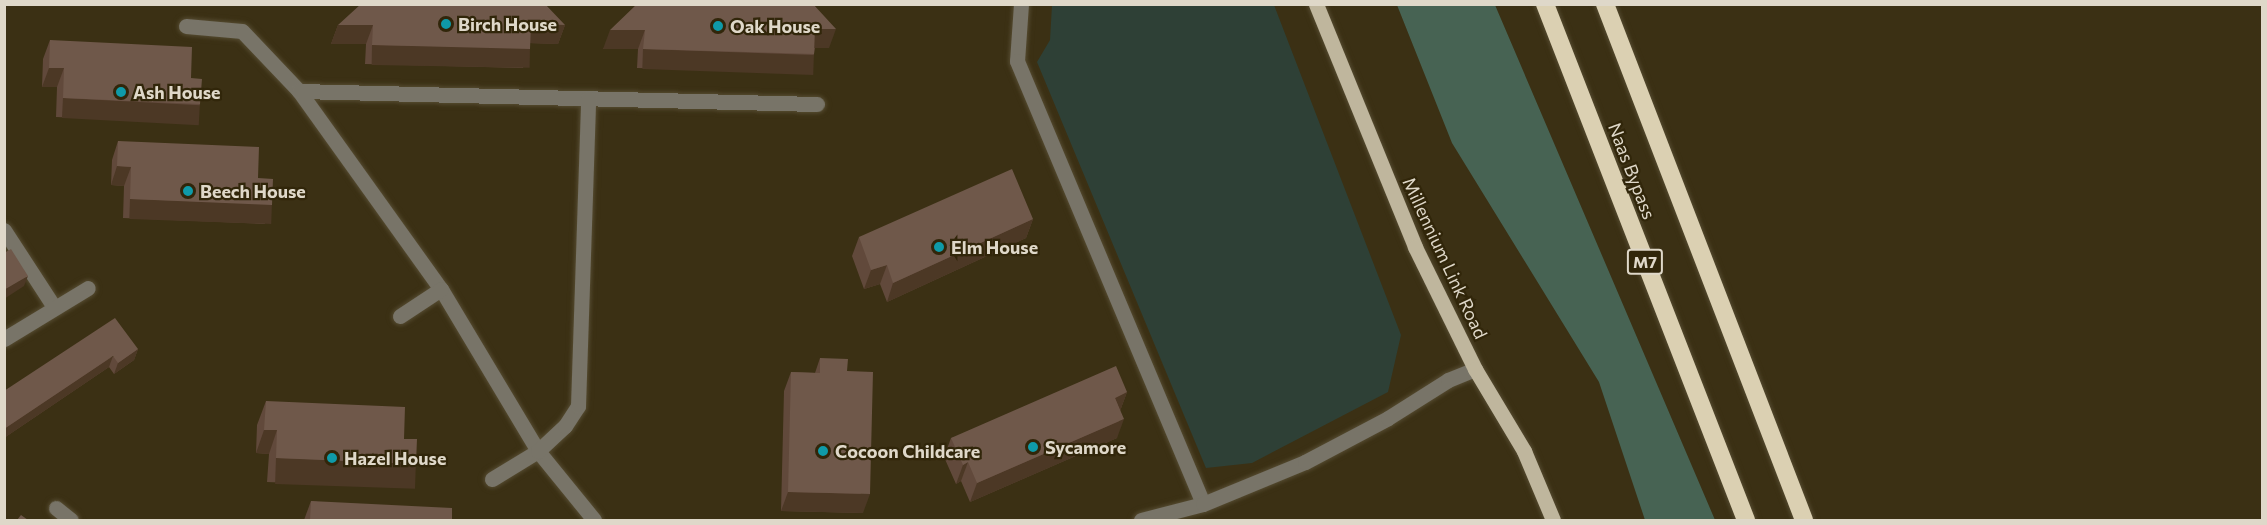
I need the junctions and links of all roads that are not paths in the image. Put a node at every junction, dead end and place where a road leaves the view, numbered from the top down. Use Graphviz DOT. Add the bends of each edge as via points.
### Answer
graph roads {
  1 [pos="1021,4"];
  2 [pos="1316,4"];
  3 [pos="1545,4"];
  4 [pos="1605,4"];
  5 [pos="186,26"];
  6 [pos="299,91"];
  7 [pos="588,98"];
  8 [pos="817,104"];
  9 [pos="4,230"];
  10 [pos="88,288"];
  11 [pos="441,289"];
  12 [pos="54,307"];
  13 [pos="400,316"];
  14 [pos="4,339"];
  15 [pos="1475,369"];
  16 [pos="538,451"];
  17 [pos="492,479"];
  18 [pos="1203,504"];
  19 [pos="56,508"];
  20 [pos="71,520"];
  21 [pos="594,520"];
  22 [pos="1141,520"];
  23 [pos="1553,520"];
  24 [pos="1746,520"];
  25 [pos="1804,520"];
  1 -- 18 [label="street" via="1017,61"];
  2 -- 15 [label="main road, Millennium Link Road" via="1415,247"];
  3 -- 24 [label="highway, Naas Bypass / M7"];
  4 -- 25 [label="highway, Naas Bypass"];
  5 -- 6 [label="street" via="242,31"];
  6 -- 7 [label="street"];
  6 -- 11 [label="street"];
  7 -- 8 [label="street"];
  7 -- 16 [label="street" via="578,406 565,426"];
  9 -- 12 [label="street"];
  10 -- 12 [label="street"];
  11 -- 13 [label="street"];
  11 -- 16 [label="street"];
  12 -- 14 [label="street"];
  15 -- 18 [label="street" via="1448,380 1388,418 1305,462"];
  15 -- 23 [label="main road, Millennium Link Road" via="1524,452"];
  16 -- 17 [label="street"];
  16 -- 21 [label="street"];
  18 -- 22 [label="street"];
  19 -- 20 [label="street"];
}
